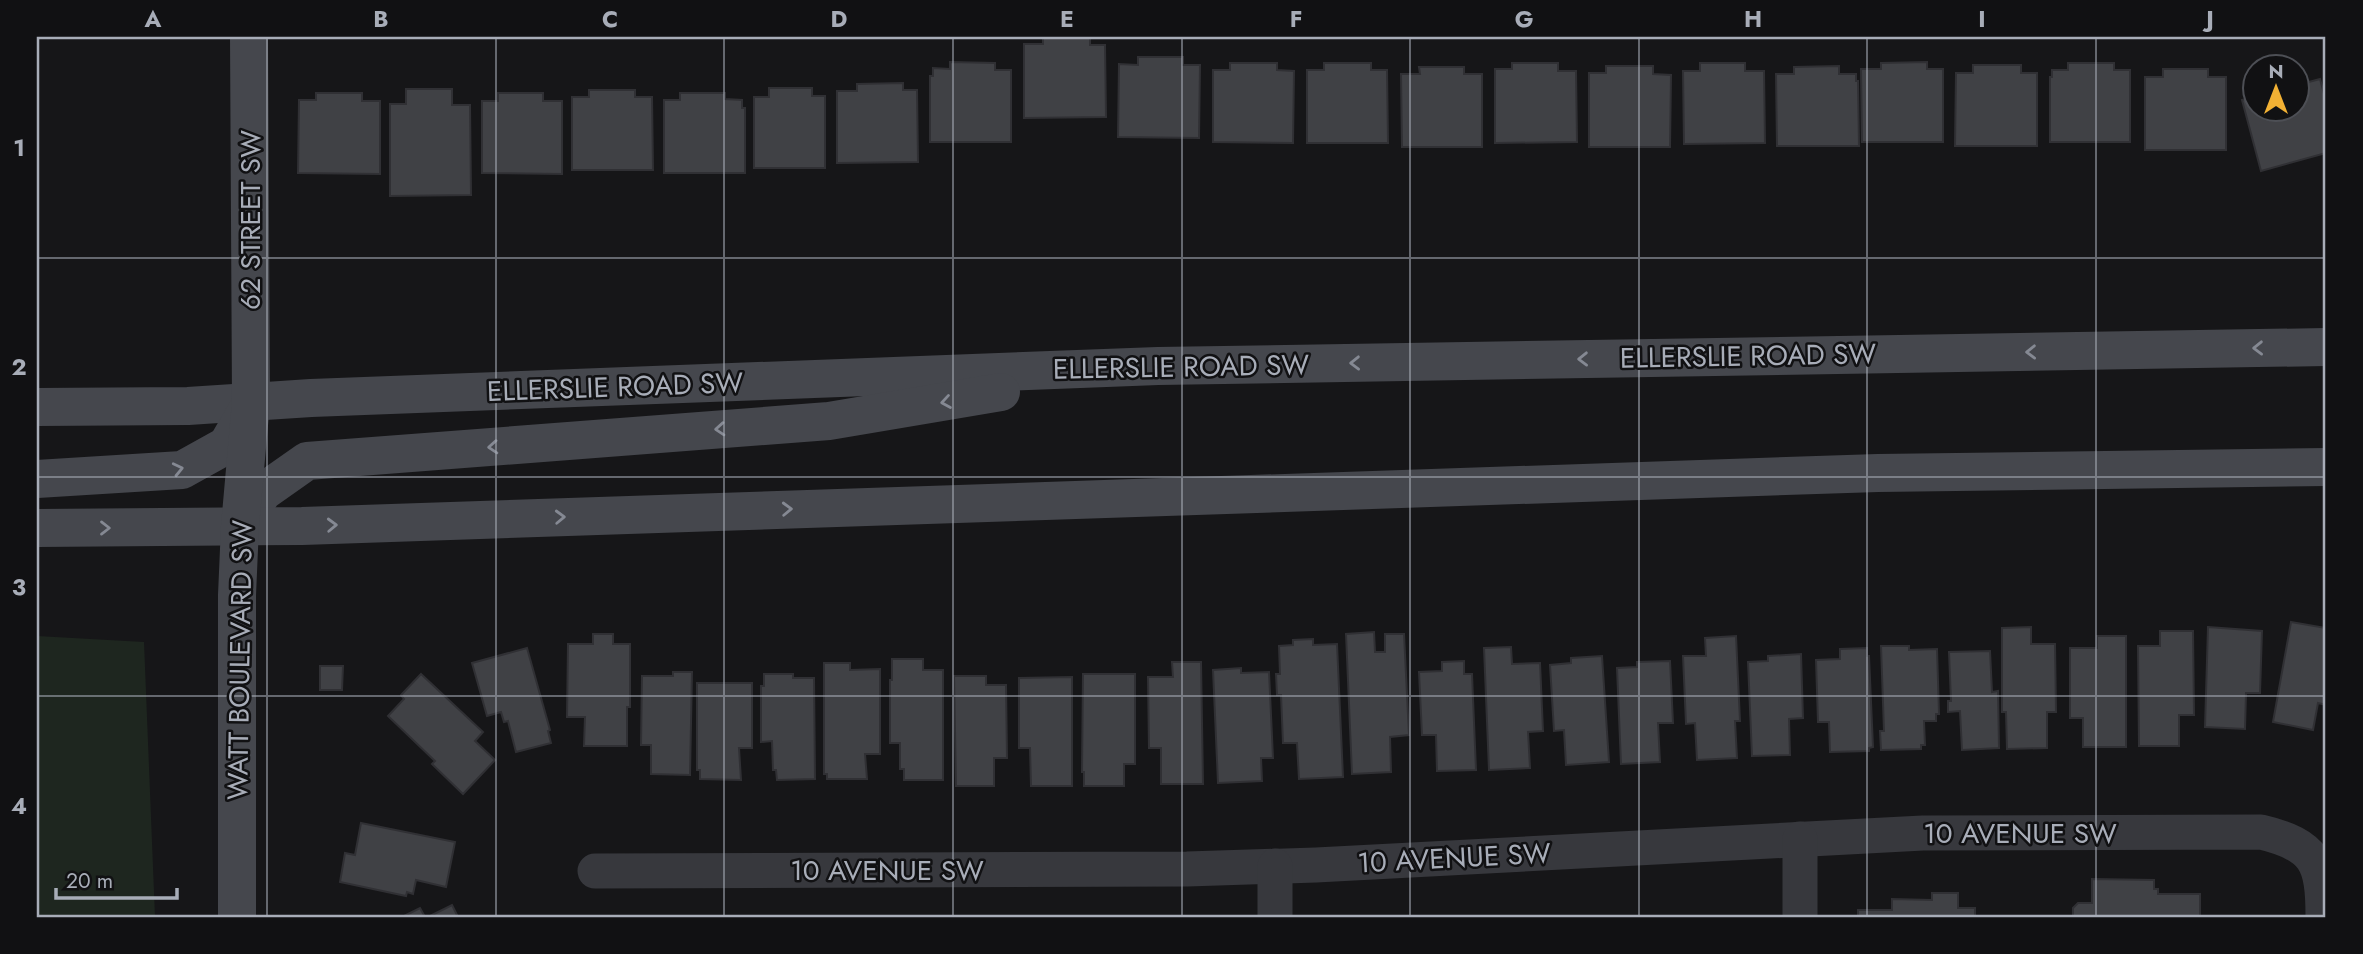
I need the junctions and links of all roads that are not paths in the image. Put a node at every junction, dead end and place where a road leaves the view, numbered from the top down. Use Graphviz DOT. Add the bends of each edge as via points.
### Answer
graph roads {
  1 [pos="249,37"];
  2 [pos="2326,347"];
  3 [pos="1158,366"];
  4 [pos="251,402"];
  5 [pos="37,407"];
  6 [pos="2326,467"];
  7 [pos="37,479"];
  8 [pos="240,526"];
  9 [pos="37,528"];
  10 [pos="1800,839"];
  11 [pos="1275,866"];
  12 [pos="595,871"];
  13 [pos="237,917"];
  14 [pos="1275,917"];
  15 [pos="1800,917"];
  16 [pos="2323,917"];
  1 -- 4 [label="main road, 62 STREET SW"];
  2 -- 3 [label="main road, ELLERSLIE ROAD SW, one-way"];
  3 -- 4 [label="main road, ELLERSLIE ROAD SW"];
  3 -- 8 [label="main road, one-way" via="830,421 307,461 263,492"];
  4 -- 5 [label="main road, ELLERSLIE ROAD SW"];
  7 -- 4 [label="main road, one-way" via="182,470 227,445"];
  4 -- 8 [label="main road, WATT BOULEVARD SW"];
  8 -- 6 [label="main road, one-way" via="1878,473"];
  9 -- 8 [label="main road, one-way"];
  8 -- 13 [label="main road, WATT BOULEVARD SW"];
  10 -- 11 [label="street, 10 AVENUE SW"];
  10 -- 15 [label="street"];
  10 -- 16 [label="street, 10 AVENUE SW" via="1923,833 2261,832 2294,841 2307,851 2318,868"];
  11 -- 12 [label="street, 10 AVENUE SW"];
  11 -- 14 [label="street"];
}
